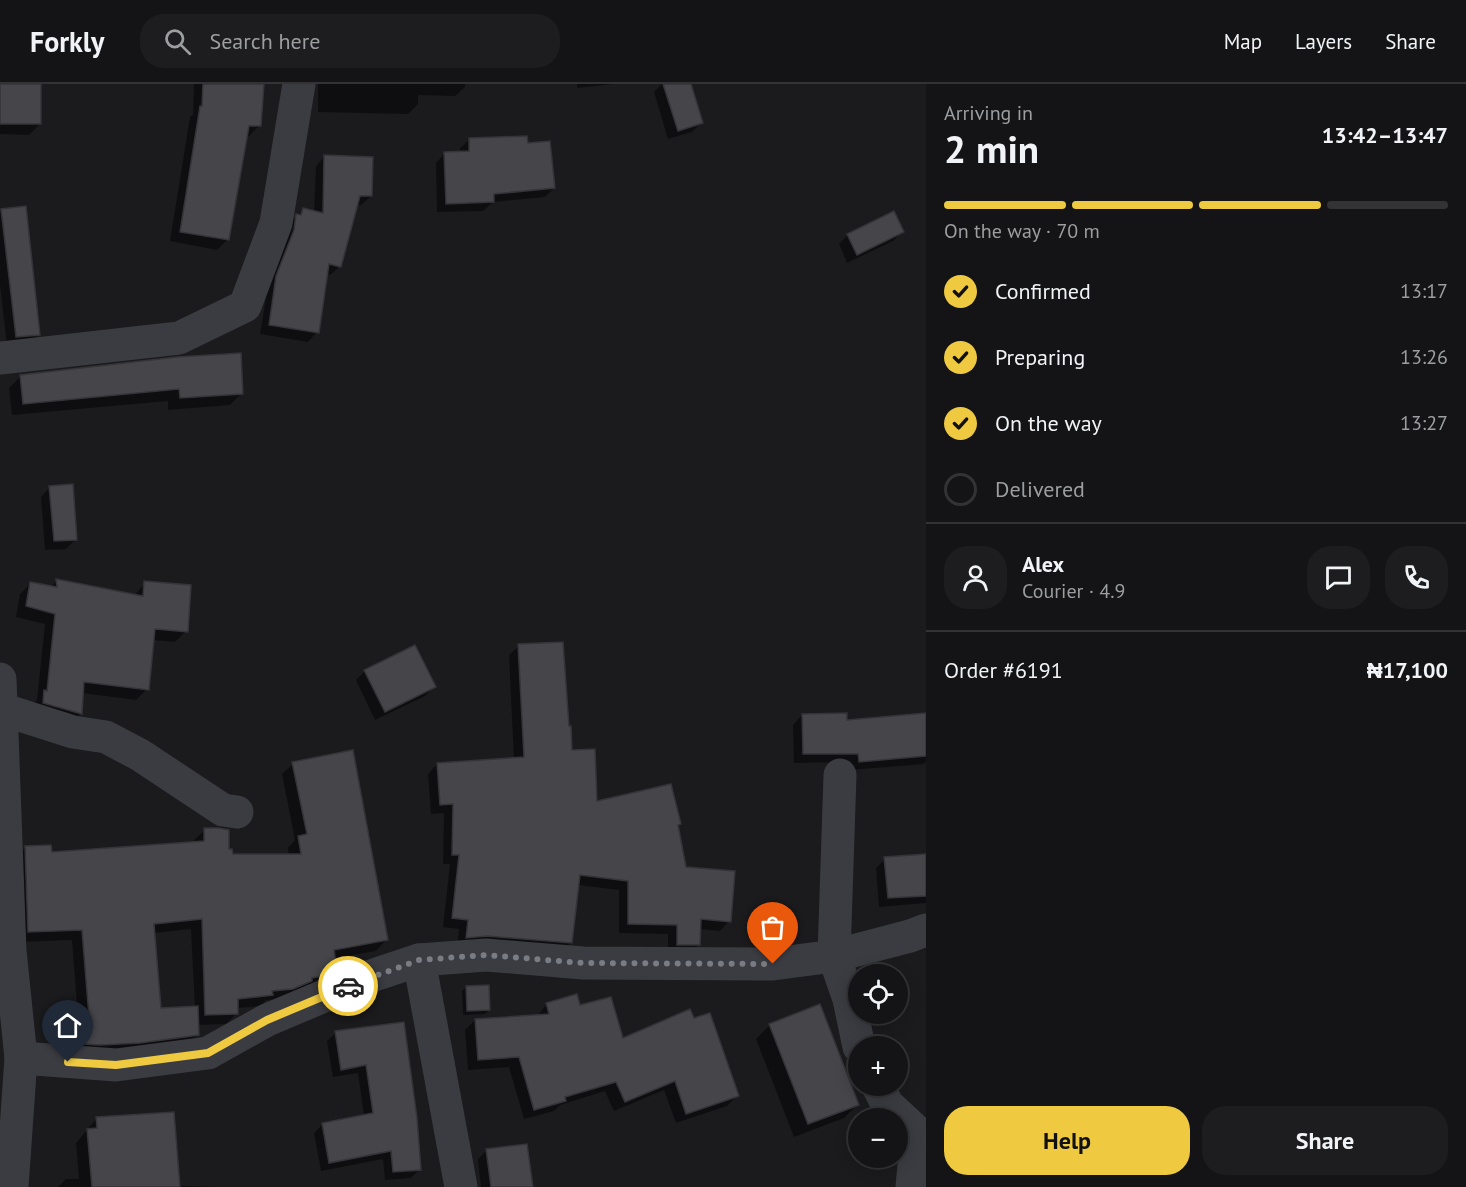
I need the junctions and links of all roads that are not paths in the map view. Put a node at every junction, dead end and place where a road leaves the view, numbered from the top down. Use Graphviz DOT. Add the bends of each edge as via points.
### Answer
graph roads {
  1 [pos="299,84"];
  2 [pos="0,358"];
  3 [pos="1,694"];
  4 [pos="840,775"];
  5 [pos="237,812"];
  6 [pos="926,930"];
  7 [pos="834,956"];
  8 [pos="419,960"];
  9 [pos="857,1036"];
  10 [pos="21,1058"];
  11 [pos="883,1096"];
  12 [pos="12,1187"];
  13 [pos="461,1187"];
  14 [pos="912,1187"];
  1 -- 2 [label="street" via="276,223 245,306 179,338"];
  3 -- 5 [label="street" via="73,732 106,737 223,810"];
  3 -- 10 [label="street" via="10,951"];
  4 -- 7 [label="street"];
  6 -- 7 [label="street"];
  7 -- 8 [label="street" via="773,964 583,963 486,955"];
  7 -- 9 [label="street"];
  8 -- 10 [label="street" via="267,1020 208,1053 116,1065"];
  8 -- 13 [label="street"];
  10 -- 12 [label="street"];
  11 -- 14 [label="street" via="917,1132"];
}
